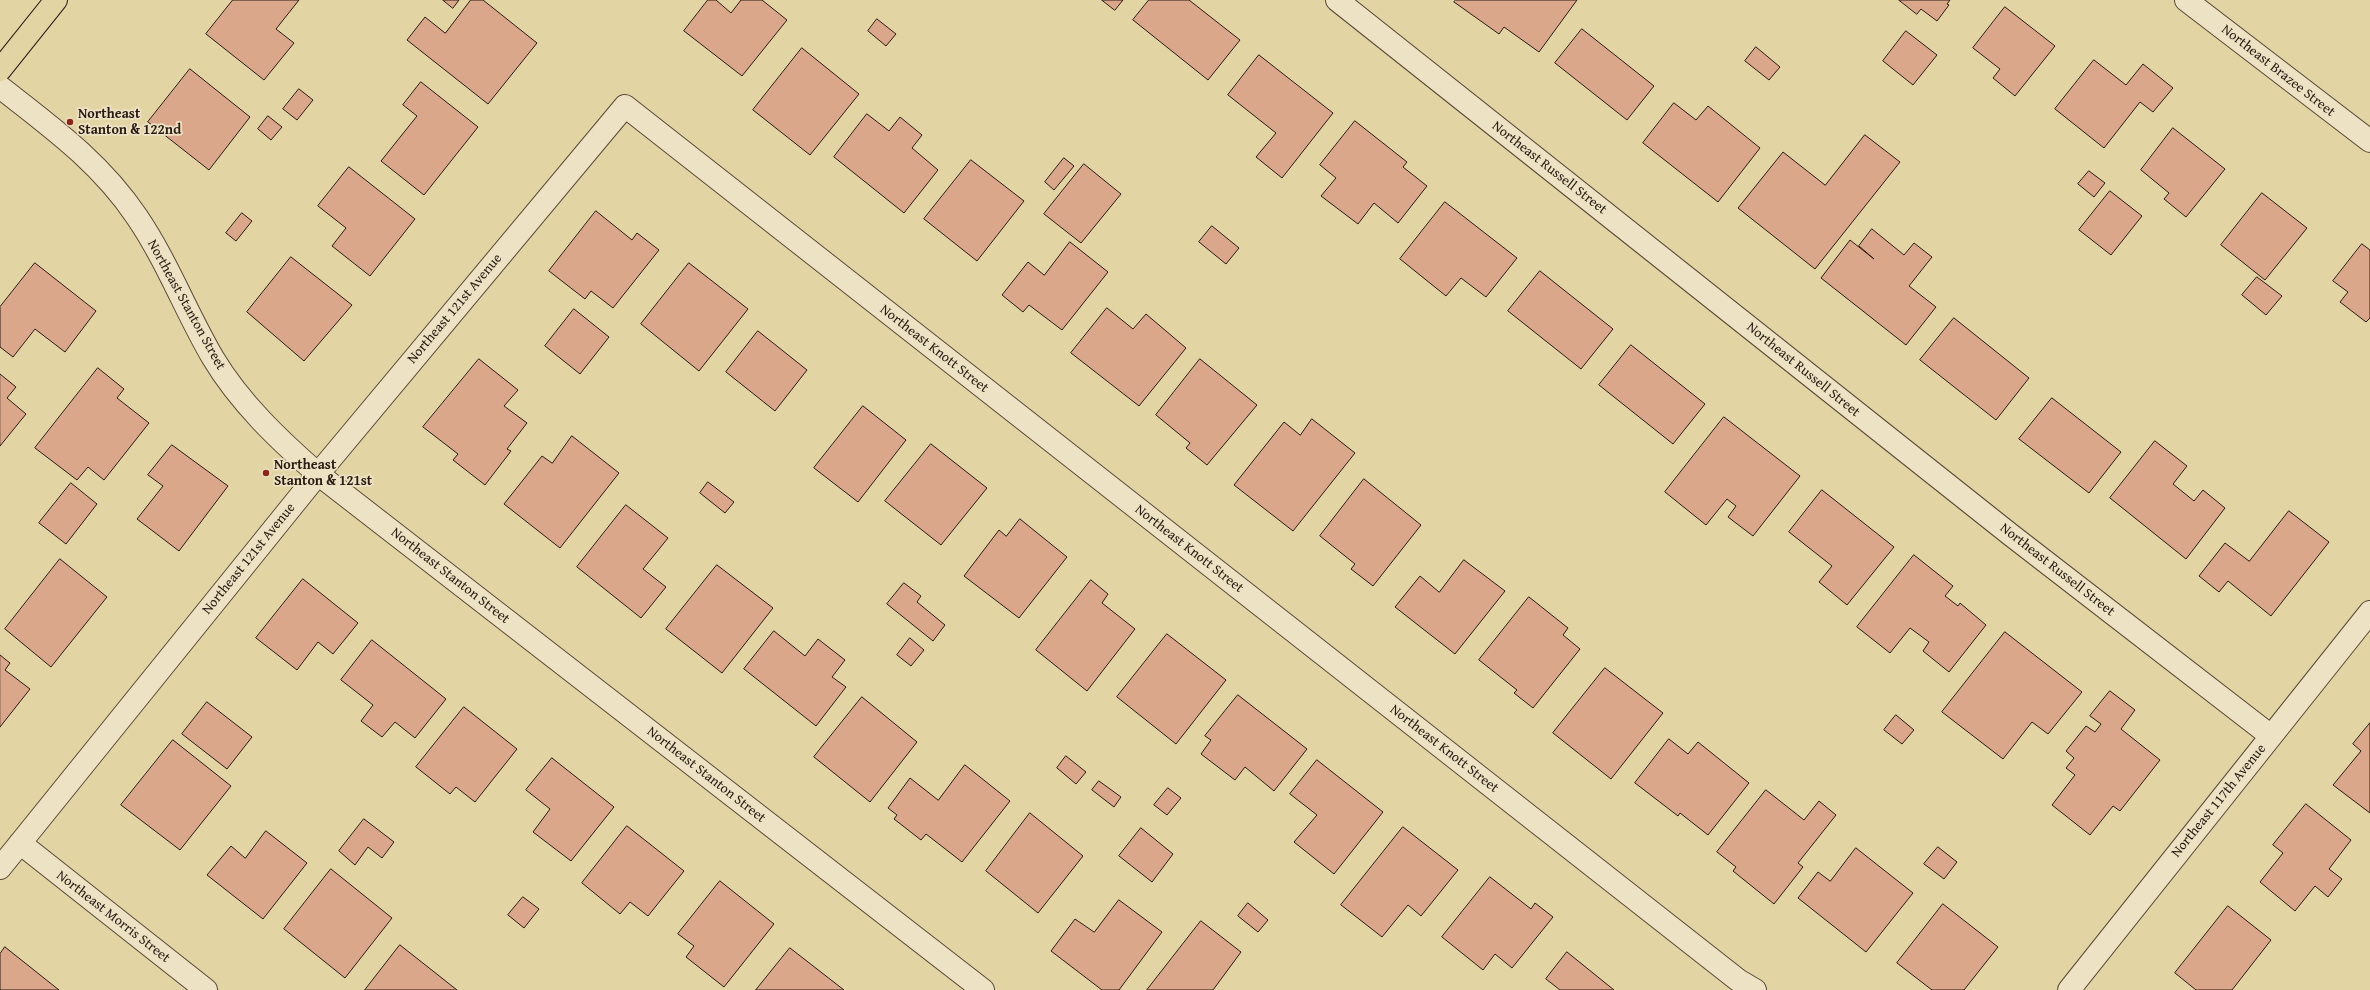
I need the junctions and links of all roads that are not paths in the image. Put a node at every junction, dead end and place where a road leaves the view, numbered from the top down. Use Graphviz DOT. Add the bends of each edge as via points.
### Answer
graph roads {
  1 [pos="56,0"];
  2 [pos="1337,0"];
  3 [pos="2186,0"];
  4 [pos="0,70"];
  5 [pos="0,87"];
  6 [pos="625,106"];
  7 [pos="2370,141"];
  8 [pos="318,474"];
  9 [pos="2370,612"];
  10 [pos="2271,736"];
  11 [pos="20,844"];
  12 [pos="0,868"];
  13 [pos="206,990"];
  14 [pos="983,990"];
  15 [pos="1755,990"];
  16 [pos="2069,990"];
  1 -- 4 [label="main road"];
  2 -- 10 [label="street, Northeast Russell Street" via="2011,535"];
  3 -- 7 [label="street, Northeast Brazee Street"];
  5 -- 8 [label="street, Northeast Stanton Street" via="81,151 109,181 137,217 214,358 245,402 280,442"];
  6 -- 8 [label="street, Northeast 121st Avenue"];
  6 -- 15 [label="street, Northeast Knott Street" via="1732,975"];
  8 -- 11 [label="street, Northeast 121st Avenue"];
  8 -- 14 [label="street, Northeast Stanton Street"];
  9 -- 10 [label="street, Northeast 117th Avenue"];
  10 -- 16 [label="street, Northeast 117th Avenue"];
  11 -- 12 [label="street, Northeast 121st Avenue"];
  11 -- 13 [label="street, Northeast Morris Street"];
}
